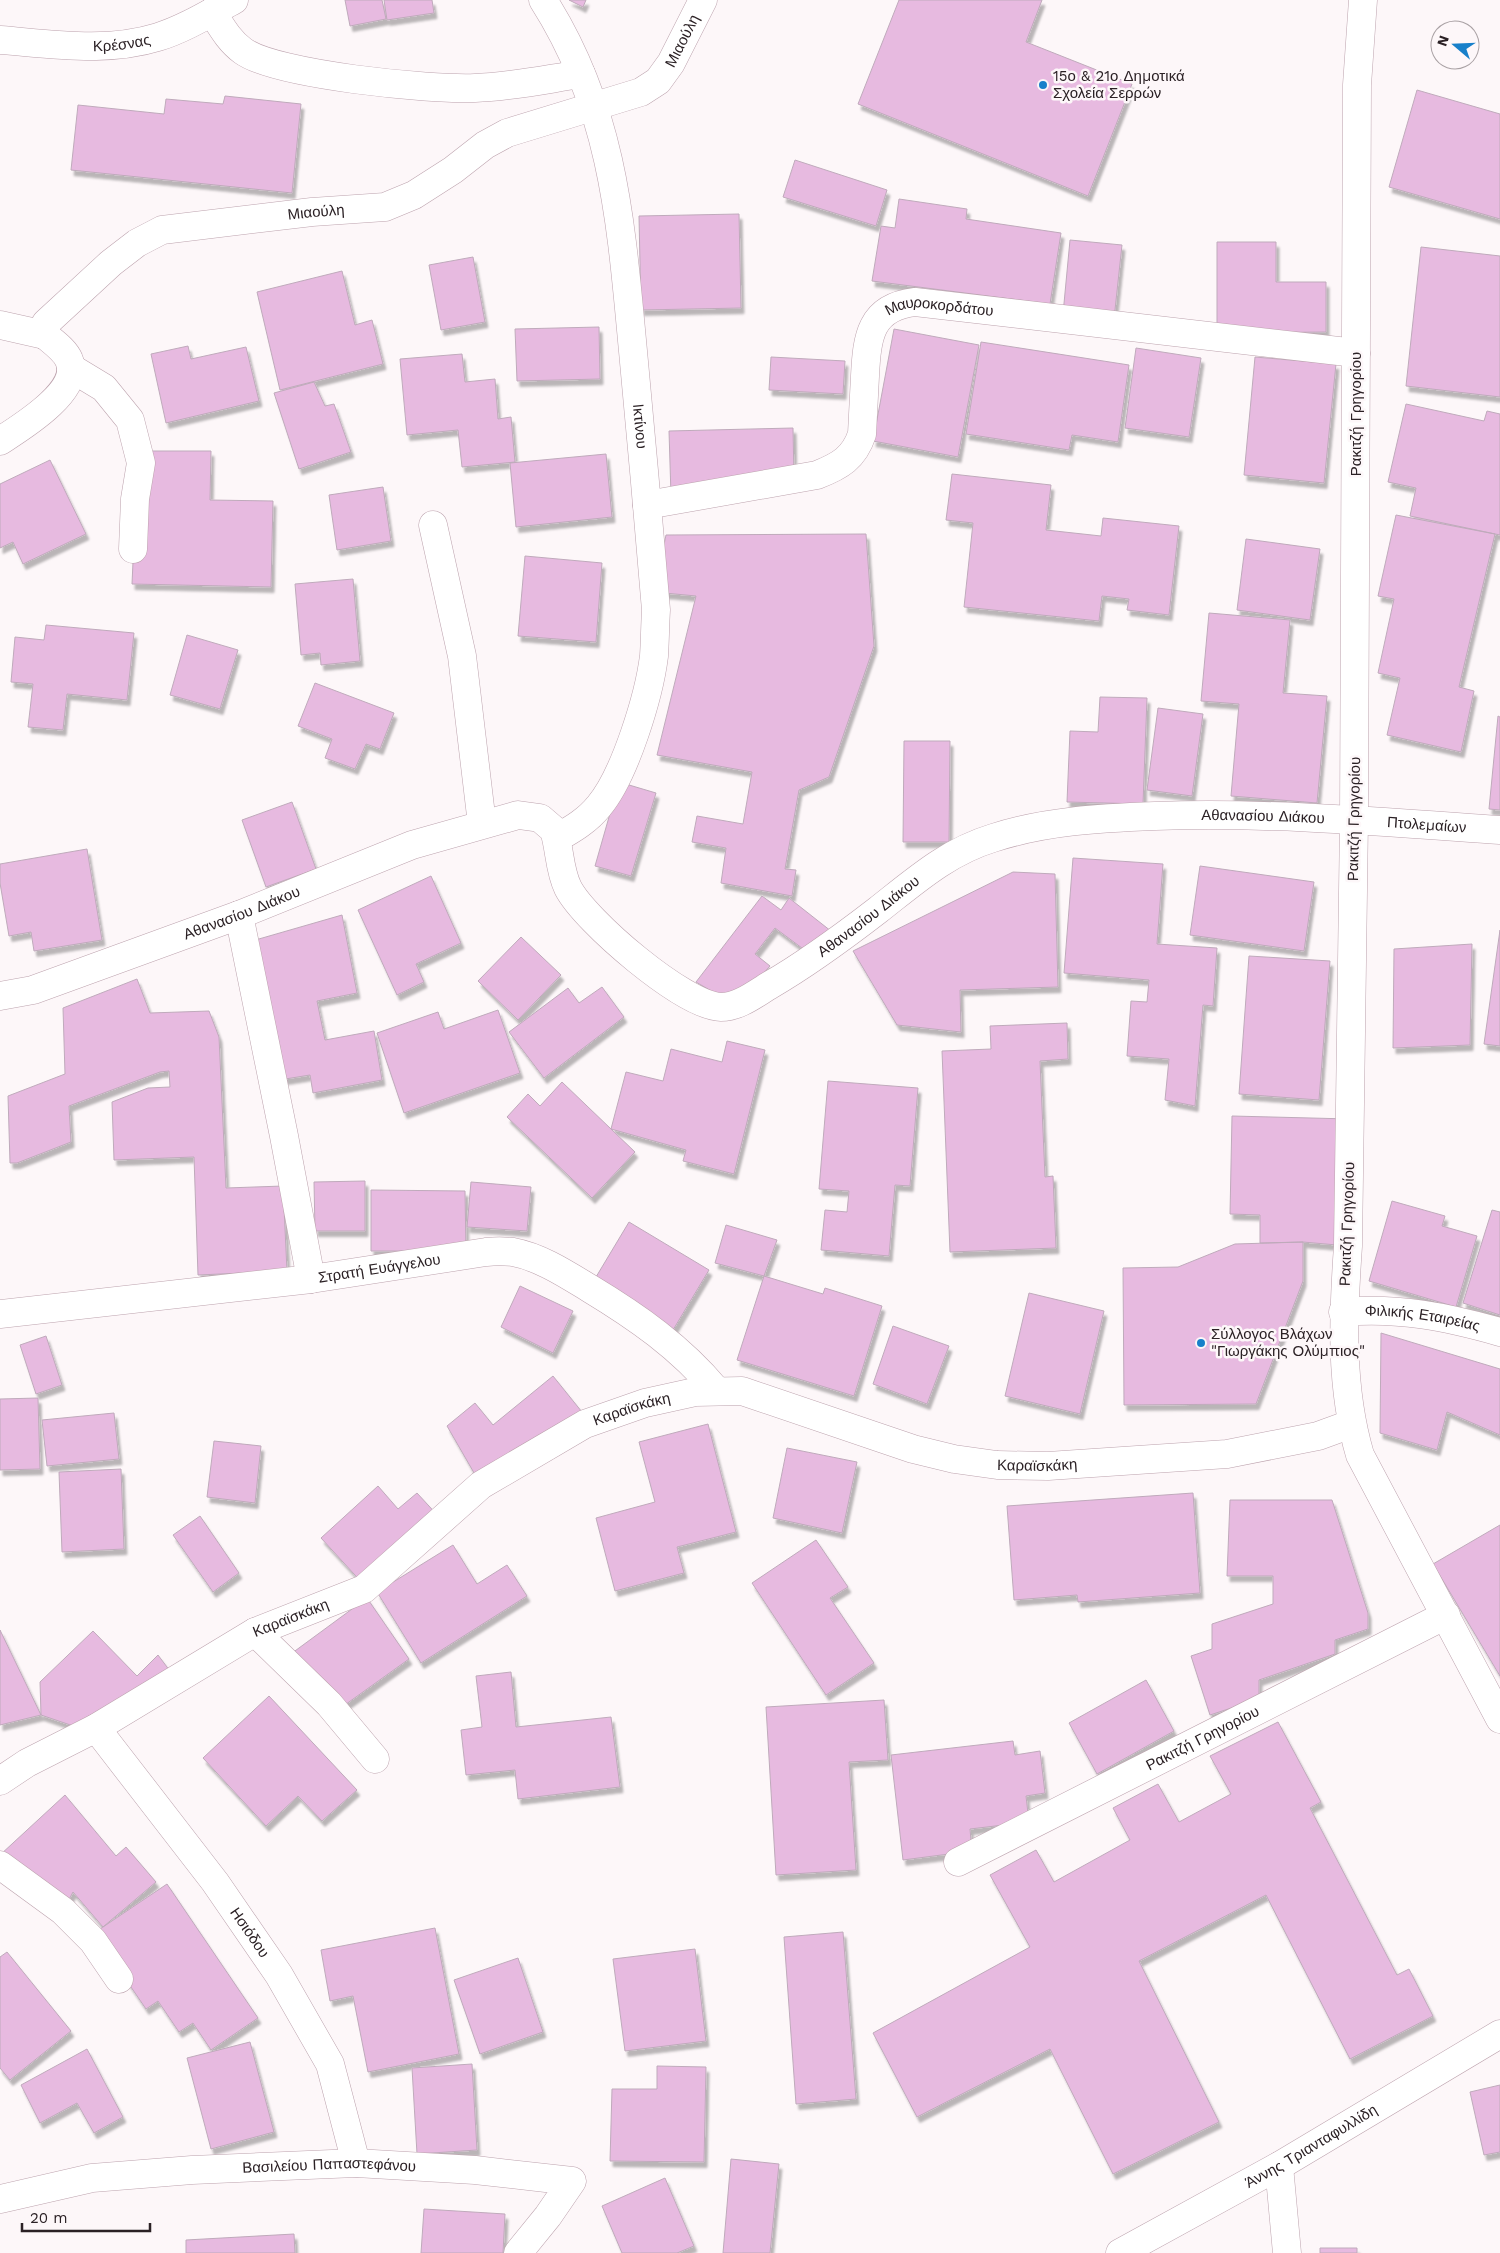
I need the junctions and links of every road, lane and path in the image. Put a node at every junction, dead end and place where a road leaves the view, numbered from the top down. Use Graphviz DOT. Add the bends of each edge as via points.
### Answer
graph roads {
  1 [pos="543,0"];
  2 [pos="702,0"];
  3 [pos="1363,0"];
  4 [pos="223,6"];
  5 [pos="0,40"];
  6 [pos="581,74"];
  7 [pos="594,106"];
  8 [pos="0,325"];
  9 [pos="45,335"];
  10 [pos="1356,353"];
  11 [pos="71,368"];
  12 [pos="0,441"];
  13 [pos="647,506"];
  14 [pos="434,525"];
  15 [pos="133,549"];
  16 [pos="1354,820"];
  17 [pos="482,824"];
  18 [pos="1500,830"];
  19 [pos="557,838"];
  20 [pos="239,915"];
  21 [pos="1,999"];
  22 [pos="311,1279"];
  23 [pos="1343,1312"];
  24 [pos="0,1314"];
  25 [pos="1500,1332"];
  26 [pos="716,1390"];
  27 [pos="1351,1424"];
  28 [pos="1446,1615"];
  29 [pos="255,1632"];
  30 [pos="1500,1719"];
  31 [pos="96,1728"];
  32 [pos="374,1759"];
  33 [pos="0,1781"];
  34 [pos="958,1862"];
  35 [pos="0,1865"];
  36 [pos="119,1979"];
  37 [pos="1500,2034"];
  38 [pos="356,2163"];
  39 [pos="1280,2166"];
  40 [pos="1,2193"];
  41 [pos="518,2253"];
  42 [pos="1120,2253"];
  43 [pos="1287,2253"];
  1 -- 6 [label="street, Ικτίνου"];
  2 -- 7 [label="street, Μιαούλη" via="658,81 641,92"];
  3 -- 10 [label="street, Ρακιτζή Γρηγορίου" via="1358,85"];
  4 -- 5 [label="street, Κρέσνας" via="158,37 117,45"];
  4 -- 6 [label="street" via="233,42 244,52 293,68 446,88 476,88"];
  6 -- 7 [label="street, Ικτίνου"];
  7 -- 9 [label="street, Μιαούλη" via="507,133 414,195 385,207 263,217 162,230 137,243 58,310 46,323"];
  7 -- 13 [label="street, Ικτίνου" via="604,135 623,238"];
  8 -- 9 [label="street"];
  9 -- 11 [label="street" via="69,360"];
  10 -- 13 [label="street, Μαυροκορδάτου" via="915,302 899,304 880,316 870,332 866,350 862,434 858,447 838,467 817,475"];
  10 -- 16 [label="street, Ρακιτζή Γρηγορίου"];
  11 -- 12 [label="street" via="62,392 42,412"];
  11 -- 15 [label="street" via="104,388 130,420 140,462"];
  13 -- 19 [label="street, Ικτίνου" via="656,610 654,657 645,695 626,754 600,805 579,825"];
  14 -- 17 [label="street" via="462,656"];
  16 -- 18 [label="street, Πτολεμαίων"];
  16 -- 19 [label="street, Αθανασίου Διάκου" via="1201,814 1107,818 1046,826 992,838 942,860 795,970 743,1001 722,1007 705,1004 663,980 597,925 568,888"];
  16 -- 23 [label="street, Ρακιτζή Γρηγορίου" via="1348,1227"];
  17 -- 19 [label="street, Αθανασίου Διάκου" via="511,816 533,816 551,825"];
  17 -- 20 [label="street, Αθανασίου Διάκου" via="384,855"];
  20 -- 21 [label="street, Αθανασίου Διάκου"];
  20 -- 22 [label="street"];
  22 -- 24 [label="street, Στρατή Ευάγγελου"];
  22 -- 26 [label="street, Στρατή Ευάγγελου" via="486,1252 524,1255 571,1277 652,1328 685,1355"];
  23 -- 25 [label="street, Φιλικής Εταιρείας" via="1372,1309 1408,1311 1452,1318"];
  23 -- 27 [label="street, Ρακιτζή Γρηγορίου"];
  26 -- 27 [label="street, Καραϊσκάκη" via="751,1393 954,1460 997,1465 1057,1466 1227,1454 1310,1438"];
  26 -- 29 [label="street, Καραϊσκάκη" via="646,1403 601,1417 563,1435 481,1485 364,1589"];
  27 -- 28 [label="street, Ρακιτζή Γρηγορίου" via="1360,1454 1381,1497"];
  28 -- 30 [label="street, Ρακιτζή Γρηγορίου"];
  28 -- 34 [label="street, Ρακιτζή Γρηγορίου"];
  29 -- 31 [label="street, Καραϊσκάκη"];
  29 -- 32 [label="street" via="329,1704"];
  31 -- 33 [label="street, Καραϊσκάκη" via="26,1763"];
  31 -- 38 [label="street, Ησιόδου" via="215,1882 279,1975 330,2064"];
  35 -- 36 [label="street" via="62,1911 93,1941"];
  37 -- 39 [label="street, Άννης Τριανταφυλλίδη"];
  38 -- 40 [label="street, Βασιλείου Παπαστεφάνου" via="92,2178"];
  38 -- 41 [label="street, Βασιλείου Παπαστεφάνου" via="475,2170 572,2181"];
  39 -- 42 [label="street, Άννης Τριανταφυλλίδη"];
  39 -- 43 [label="street"];
}
